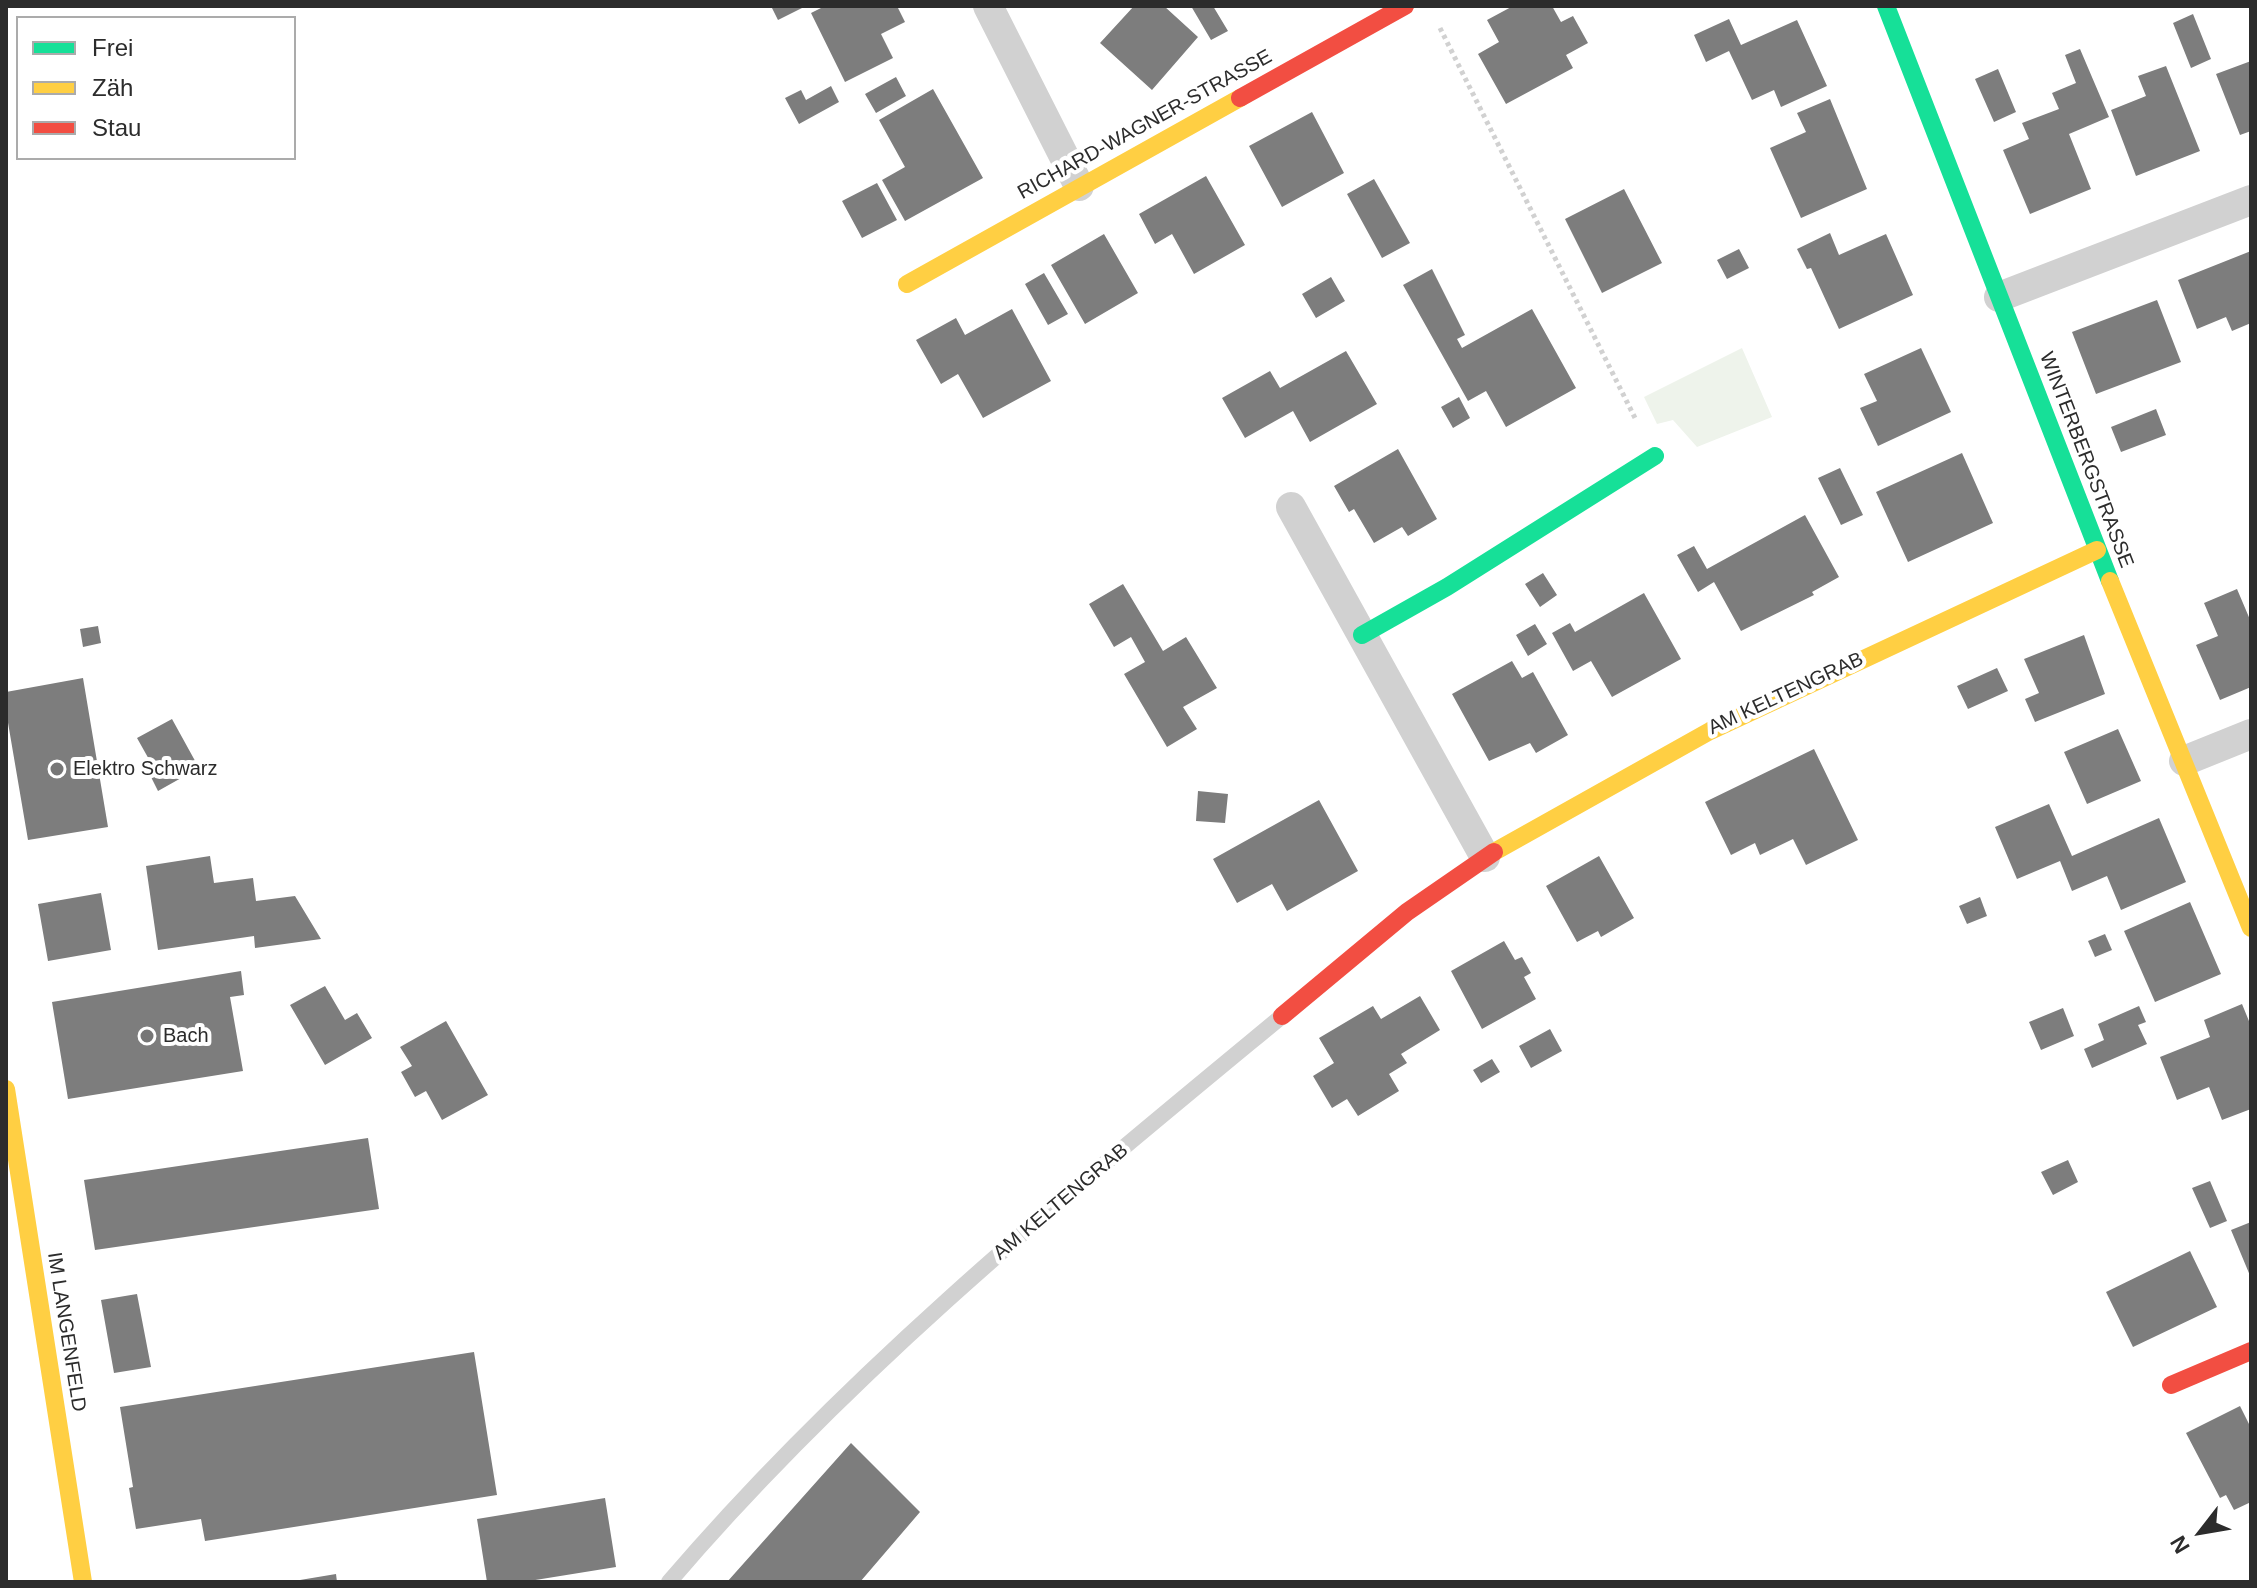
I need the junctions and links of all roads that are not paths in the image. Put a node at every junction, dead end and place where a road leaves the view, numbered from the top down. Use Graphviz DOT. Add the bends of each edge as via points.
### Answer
graph roads {
  1 [pos="988,6"];
  2 [pos="1405,6"];
  3 [pos="1886,6"];
  4 [pos="1079,186"];
  5 [pos="2251,200"];
  6 [pos="907,284"];
  7 [pos="1999,297"];
  8 [pos="1655,456"];
  9 [pos="1291,507"];
  10 [pos="2097,550"];
  11 [pos="1362,635"];
  12 [pos="2251,734"];
  13 [pos="2184,761"];
  14 [pos="1485,857"];
  15 [pos="2251,928"];
  16 [pos="1282,1016"];
  17 [pos="6,1089"];
  18 [pos="2251,1351"];
  19 [pos="2171,1385"];
  20 [pos="83,1582"];
  21 [pos="669,1582"];
  1 -- 4 [label="street"];
  2 -- 4 [label="street, RICHARD-WAGNER-STRASSE"];
  3 -- 7 [label="street, WINTERBERGSTRASSE"];
  4 -- 6 [label="street, RICHARD-WAGNER-STRASSE"];
  5 -- 7 [label="street"];
  7 -- 10 [label="street, WINTERBERGSTRASSE"];
  8 -- 11 [label="street"];
  9 -- 11 [label="street"];
  10 -- 13 [label="street, WINTERBERGSTRASSE"];
  10 -- 14 [label="street, AM KELTENGRAB" via="1751,708 1632,770"];
  11 -- 14 [label="street"];
  12 -- 13 [label="street"];
  13 -- 15 [label="street, WINTERBERGSTRASSE"];
  14 -- 16 [label="street, AM KELTENGRAB" via="1406,912"];
  16 -- 21 [label="lane, AM KELTENGRAB" via="921,1325 740,1499"];
  17 -- 20 [label="street, IM LANGENFELD"];
  18 -- 19 [label="street"];
}
